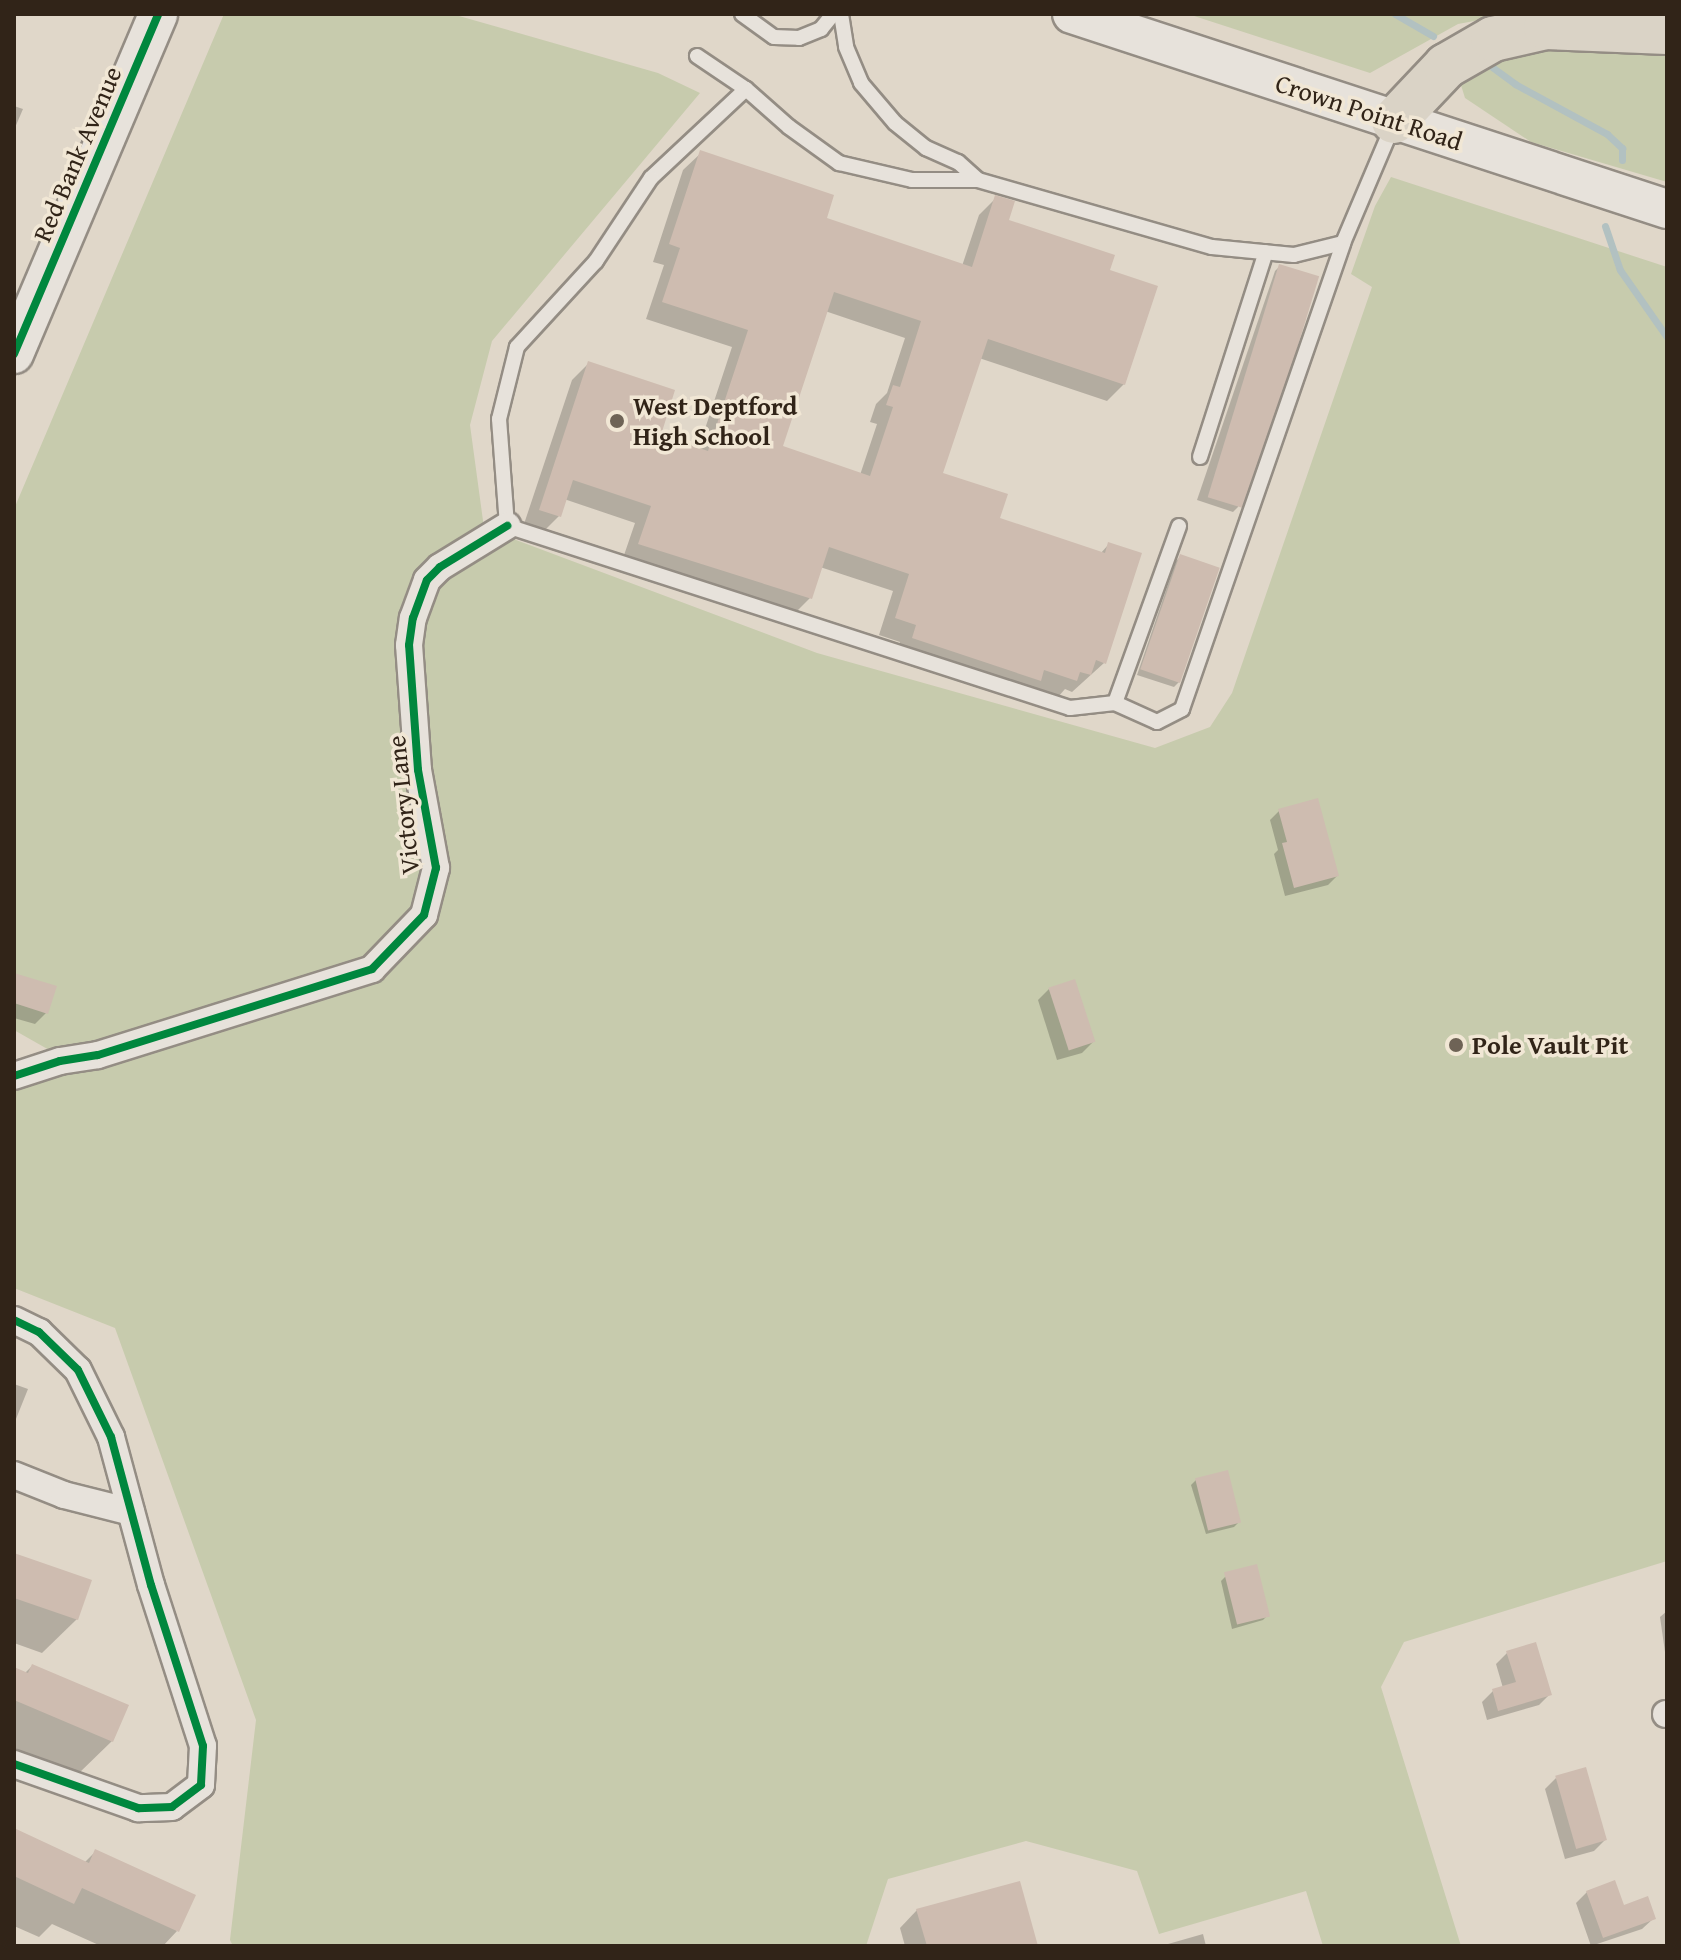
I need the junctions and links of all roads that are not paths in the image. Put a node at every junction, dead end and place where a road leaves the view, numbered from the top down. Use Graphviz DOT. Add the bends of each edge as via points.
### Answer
graph roads {
  1 [pos="742,14"];
  2 [pos="833,14"];
  3 [pos="841,14"];
  4 [pos="1072,14"];
  5 [pos="153,15"];
  6 [pos="1667,32"];
  7 [pos="697,56"];
  8 [pos="746,89"];
  9 [pos="1394,121"];
  10 [pos="978,180"];
  11 [pos="1667,209"];
  12 [pos="1343,243"];
  13 [pos="1266,252"];
  14 [pos="14,354"];
  15 [pos="1200,457"];
  16 [pos="507,526"];
  17 [pos="1179,526"];
  18 [pos="1115,703"];
  19 [pos="14,1076"];
  20 [pos="14,1320"];
  21 [pos="14,1475"];
  22 [pos="131,1512"];
  23 [pos="14,1764"];
  1 -- 2 [label="lane" via="774,37 799,38 821,29"];
  3 -- 10 [label="lane" via="846,47 861,83 895,123"];
  4 -- 9 [label="main road, Crown Point Road"];
  5 -- 14 [label="main road, Red Bank Avenue"];
  6 -- 9 [label="highway" via="1546,27 1493,39 1446,66"];
  7 -- 8 [label="lane"];
  8 -- 10 [label="lane" via="839,163 912,180"];
  8 -- 16 [label="lane" via="651,178 596,261 517,347 499,419"];
  9 -- 11 [label="main road, Crown Point Road"];
  9 -- 12 [label="lane"];
  10 -- 13 [label="lane" via="1212,247"];
  12 -- 13 [label="lane" via="1294,255"];
  12 -- 18 [label="lane" via="1182,709 1157,722"];
  13 -- 15 [label="lane"];
  16 -- 18 [label="lane" via="1070,708"];
  16 -- 19 [label="street, Victory Lane" via="440,567 427,580 413,618 409,645 418,770 436,868 424,915 372,969"];
  17 -- 18 [label="lane"];
  20 -- 22 [label="street" via="39,1332 78,1370 111,1437"];
  21 -- 22 [label="street"];
  22 -- 23 [label="street" via="203,1746 201,1785 172,1807 138,1808"];
}
